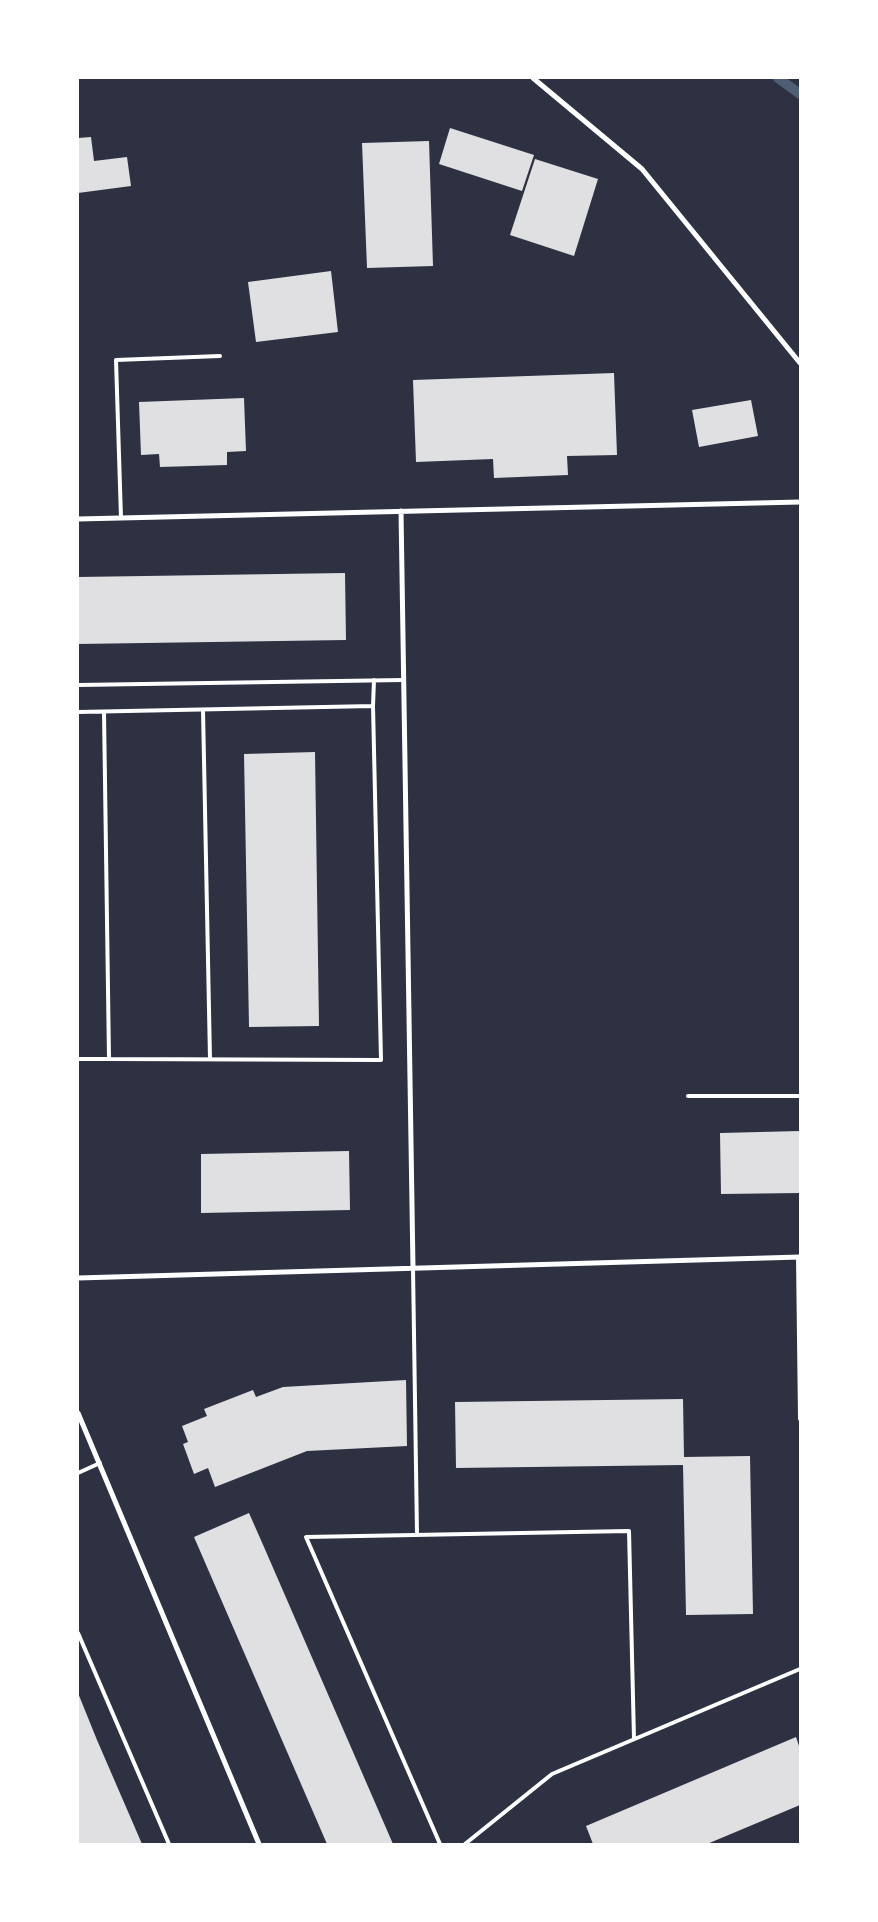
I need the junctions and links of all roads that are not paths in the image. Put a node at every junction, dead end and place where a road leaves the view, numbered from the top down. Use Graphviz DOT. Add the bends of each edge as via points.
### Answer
graph roads {
  1 [pos="533,78"];
  2 [pos="220,356"];
  3 [pos="800,363"];
  4 [pos="800,502"];
  5 [pos="401,511"];
  6 [pos="121,518"];
  7 [pos="78,519"];
  8 [pos="374,680"];
  9 [pos="403,680"];
  10 [pos="78,685"];
  11 [pos="373,706"];
  12 [pos="203,710"];
  13 [pos="78,712"];
  14 [pos="104,712"];
  15 [pos="109,1058"];
  16 [pos="78,1059"];
  17 [pos="210,1059"];
  18 [pos="688,1096"];
  19 [pos="800,1096"];
  20 [pos="799,1257"];
  21 [pos="413,1268"];
  22 [pos="78,1278"];
  23 [pos="78,1413"];
  24 [pos="800,1419"];
  25 [pos="100,1463"];
  26 [pos="78,1472"];
  27 [pos="417,1534"];
  28 [pos="78,1633"];
  29 [pos="800,1669"];
  30 [pos="634,1739"];
  31 [pos="168,1844"];
  32 [pos="259,1844"];
  33 [pos="440,1844"];
  34 [pos="466,1844"];
  1 -- 3 [label="street" via="642,169"];
  2 -- 6 [label="lane" via="116,360"];
  4 -- 5 [label="street"];
  5 -- 6 [label="street"];
  5 -- 9 [label="street"];
  6 -- 7 [label="street"];
  8 -- 9 [label="lane"];
  8 -- 10 [label="lane"];
  8 -- 11 [label="lane"];
  9 -- 21 [label="street"];
  11 -- 12 [label="lane"];
  11 -- 17 [label="lane" via="381,1060"];
  12 -- 14 [label="lane"];
  12 -- 17 [label="lane"];
  13 -- 14 [label="lane"];
  14 -- 15 [label="lane"];
  15 -- 16 [label="lane"];
  15 -- 17 [label="lane"];
  18 -- 19 [label="lane"];
  20 -- 21 [label="street"];
  20 -- 24 [label="lane"];
  21 -- 22 [label="street"];
  21 -- 27 [label="lane"];
  23 -- 25 [label="street"];
  25 -- 26 [label="lane"];
  25 -- 32 [label="street"];
  27 -- 30 [label="lane" via="629,1531"];
  27 -- 33 [label="lane" via="306,1537"];
  28 -- 31 [label="lane"];
  29 -- 30 [label="lane"];
  30 -- 34 [label="lane" via="552,1774"];
}
